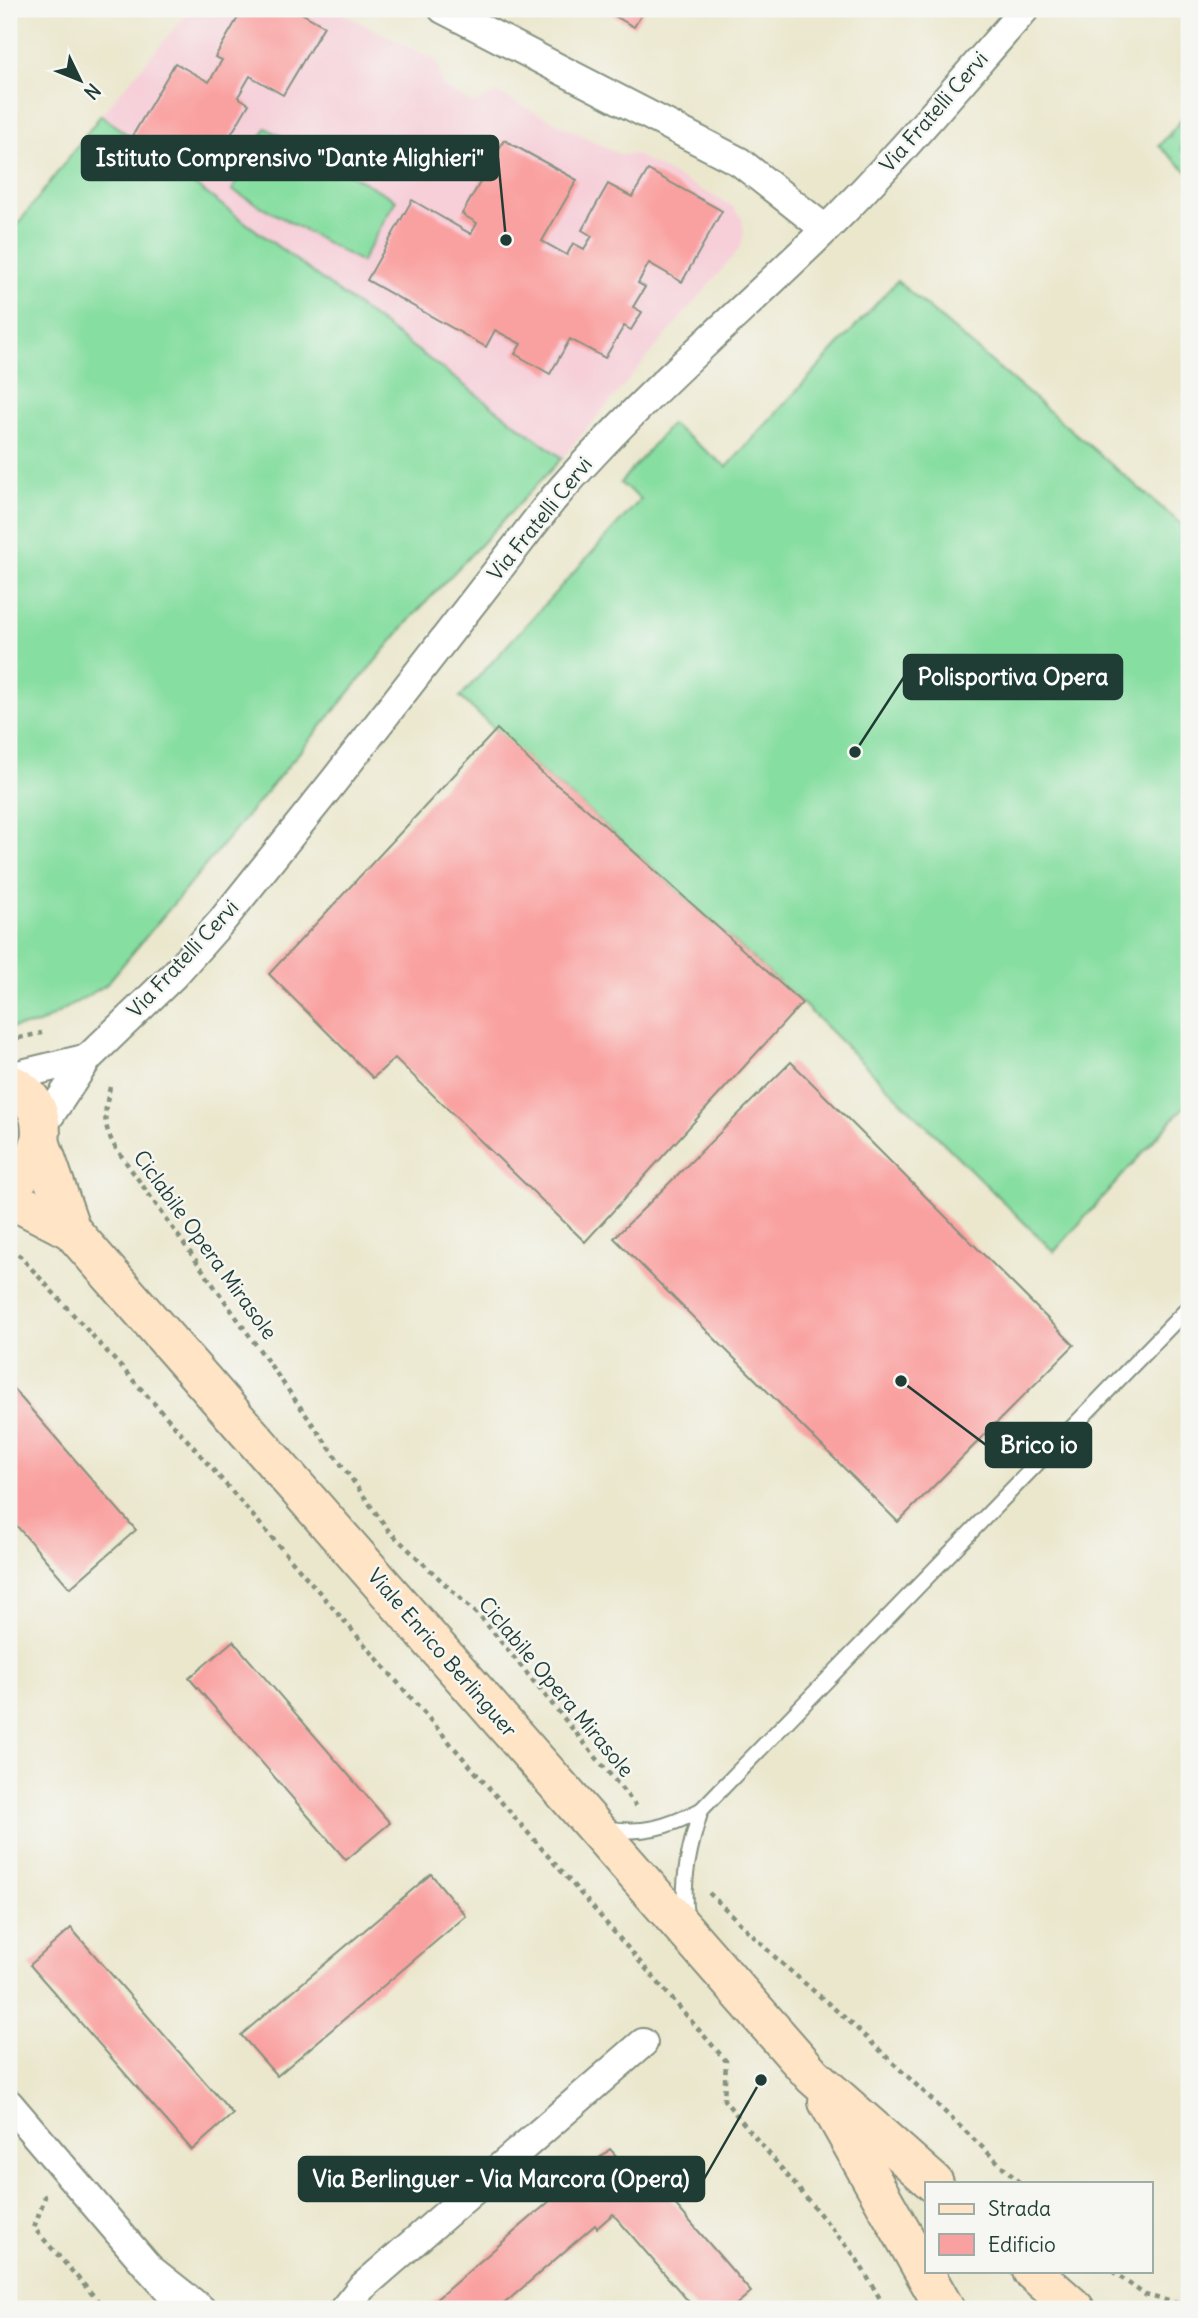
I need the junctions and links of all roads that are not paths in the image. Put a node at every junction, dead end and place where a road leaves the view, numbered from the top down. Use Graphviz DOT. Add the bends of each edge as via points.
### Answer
graph roads {
  1 [pos="443,9"];
  2 [pos="1024,9"];
  3 [pos="825,229"];
  4 [pos="88,1058"];
  5 [pos="9,1077"];
  6 [pos="9,1083"];
  7 [pos="41,1136"];
  8 [pos="9,1183"];
  9 [pos="9,1198"];
  10 [pos="71,1230"];
  11 [pos="1189,1307"];
  12 [pos="701,1810"];
  13 [pos="593,1825"];
  14 [pos="688,1933"];
  15 [pos="643,2043"];
  16 [pos="813,2076"];
  17 [pos="10,2107"];
  18 [pos="933,2182"];
  19 [pos="149,2267"];
  20 [pos="1033,2272"];
  21 [pos="186,2309"];
  22 [pos="201,2309"];
  23 [pos="344,2309"];
  24 [pos="945,2309"];
  25 [pos="1075,2309"];
  1 -- 3 [label="street" via="740,162"];
  2 -- 3 [label="street, Via Fratelli Cervi" via="886,167"];
  3 -- 4 [label="street, Via Fratelli Cervi" via="591,455 220,922 174,975"];
  4 -- 5 [label="street"];
  4 -- 7 [label="street, Via Fratelli Cervi"];
  6 -- 7 [label="street, Viale Enrico Berlinguer" via="29,1097 37,1111"];
  7 -- 8 [label="street" via="28,1170"];
  7 -- 10 [label="street, Viale Enrico Berlinguer"];
  9 -- 10 [label="street, Viale Enrico Berlinguer"];
  10 -- 13 [label="street, Viale Enrico Berlinguer"];
  11 -- 12 [label="lane"];
  12 -- 13 [label="lane" via="680,1822 643,1832"];
  12 -- 14 [label="lane" via="687,1867"];
  13 -- 14 [label="street, Viale Enrico Berlinguer"];
  14 -- 16 [label="street, Viale Enrico Berlinguer"];
  15 -- 23 [label="street" via="361,2288"];
  16 -- 18 [label="street, Viale Enrico Berlinguer"];
  16 -- 24 [label="street, Viale Enrico Berlinguer"];
  17 -- 19 [label="street"];
  19 -- 21 [label="street"];
  19 -- 22 [label="street"];
  20 -- 25 [label="street"];
}
